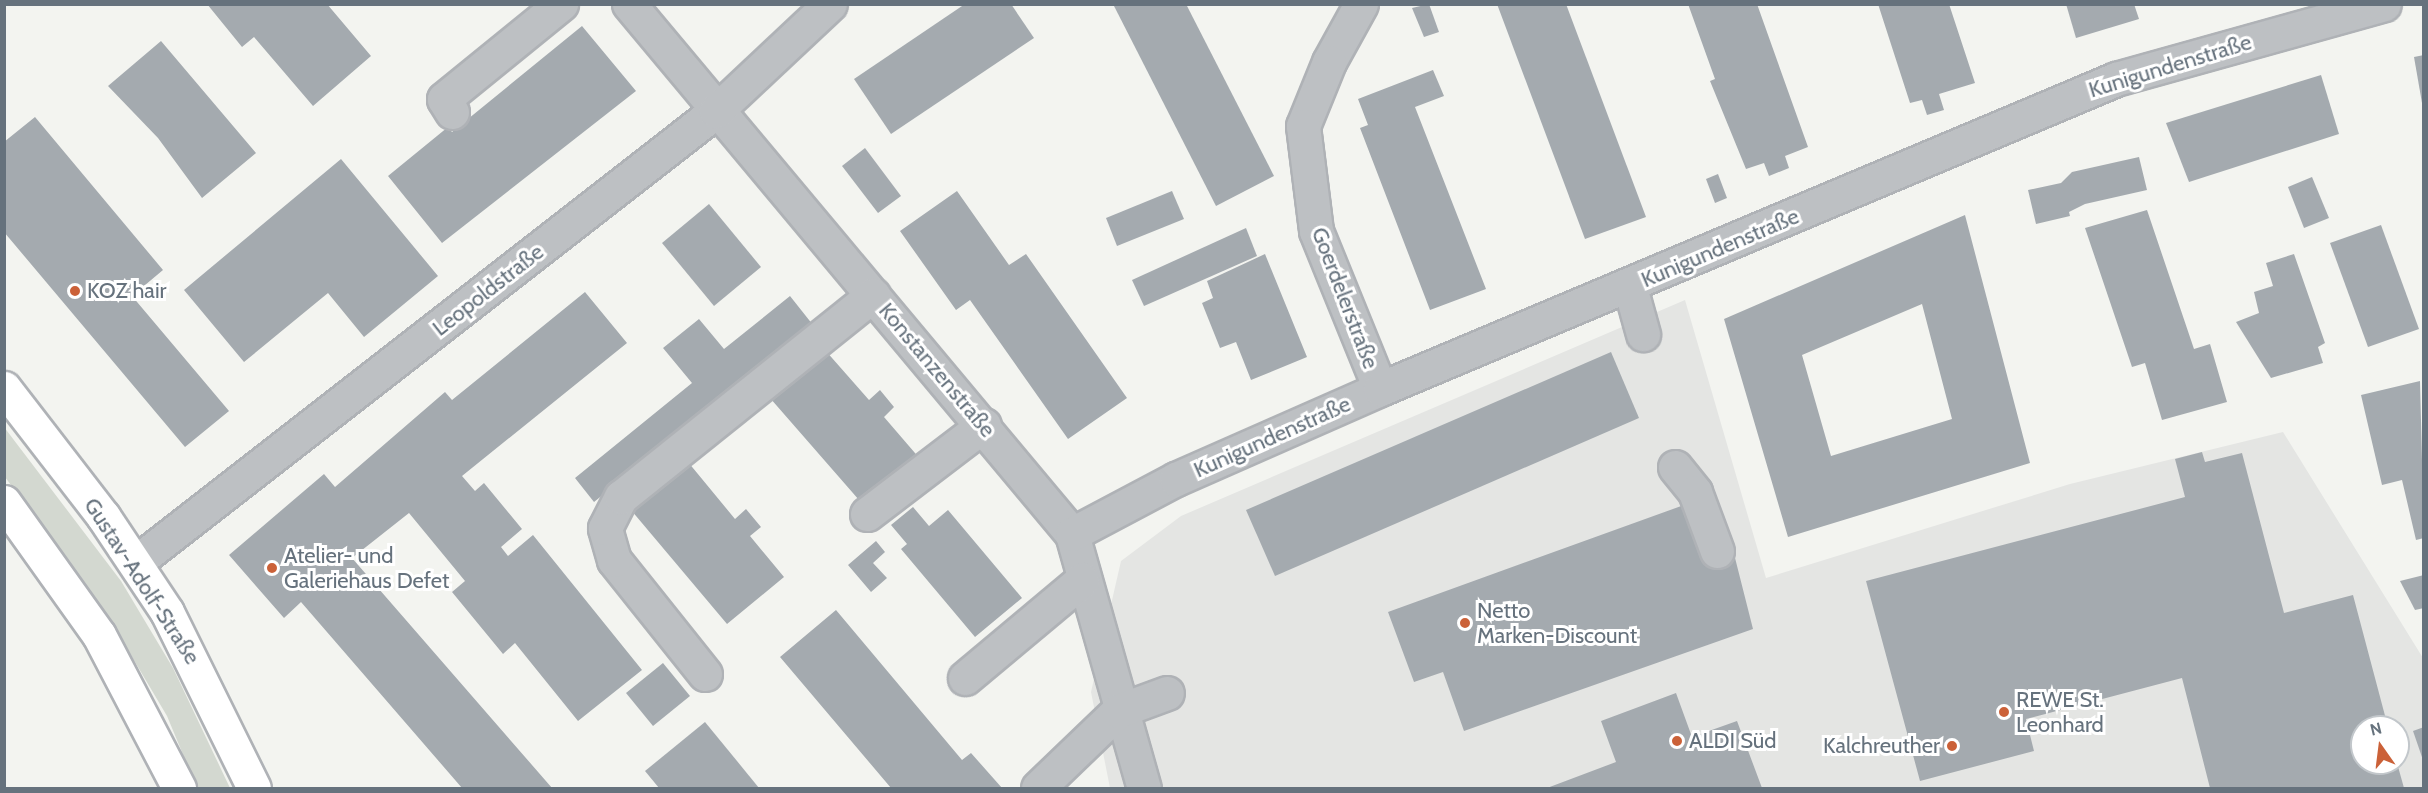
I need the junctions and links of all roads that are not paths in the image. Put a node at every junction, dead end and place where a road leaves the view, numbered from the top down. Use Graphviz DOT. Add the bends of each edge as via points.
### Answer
graph roads {
  1 [pos="561,4"];
  2 [pos="629,4"];
  3 [pos="830,4"];
  4 [pos="1361,4"];
  5 [pos="2384,4"];
  6 [pos="716,111"];
  7 [pos="452,112"];
  8 [pos="1630,287"];
  9 [pos="873,295"];
  10 [pos="1643,334"];
  11 [pos="4,388"];
  12 [pos="1380,389"];
  13 [pos="984,425"];
  14 [pos="1675,467"];
  15 [pos="4,502"];
  16 [pos="867,514"];
  17 [pos="1072,534"];
  18 [pos="1717,551"];
  19 [pos="135,563"];
  20 [pos="1082,580"];
  21 [pos="705,674"];
  22 [pos="965,678"];
  23 [pos="1167,693"];
  24 [pos="1118,711"];
  25 [pos="170,781"];
  26 [pos="254,789"];
  27 [pos="1038,789"];
  28 [pos="1143,789"];
  1 -- 7 [label="street" via="444,99"];
  2 -- 6 [label="street, Konstanzenstraße"];
  3 -- 6 [label="street, Leopoldstraße"];
  4 -- 12 [label="street, Goerdelerstraße" via="1329,62 1303,126 1316,231"];
  5 -- 8 [label="street, Kunigundenstraße" via="2116,79"];
  6 -- 9 [label="street, Konstanzenstraße"];
  6 -- 19 [label="street, Leopoldstraße"];
  8 -- 10 [label="street"];
  8 -- 12 [label="street, Kunigundenstraße"];
  9 -- 13 [label="street, Konstanzenstraße"];
  9 -- 21 [label="street" via="621,498 605,528 614,560"];
  11 -- 19 [label="main road, Gustav-Adolf-Straße"];
  12 -- 17 [label="street, Kunigundenstraße" via="1176,479"];
  13 -- 16 [label="street"];
  13 -- 17 [label="street, Konstanzenstraße"];
  14 -- 18 [label="street" via="1695,492"];
  15 -- 25 [label="main road" via="99,635"];
  17 -- 20 [label="street, Konstanzenstraße"];
  19 -- 26 [label="main road, Gustav-Adolf-Straße" via="202,675"];
  20 -- 22 [label="street"];
  20 -- 24 [label="street, Konstanzenstraße"];
  23 -- 24 [label="street"];
  24 -- 27 [label="street"];
  24 -- 28 [label="street, Konstanzenstraße"];
}
